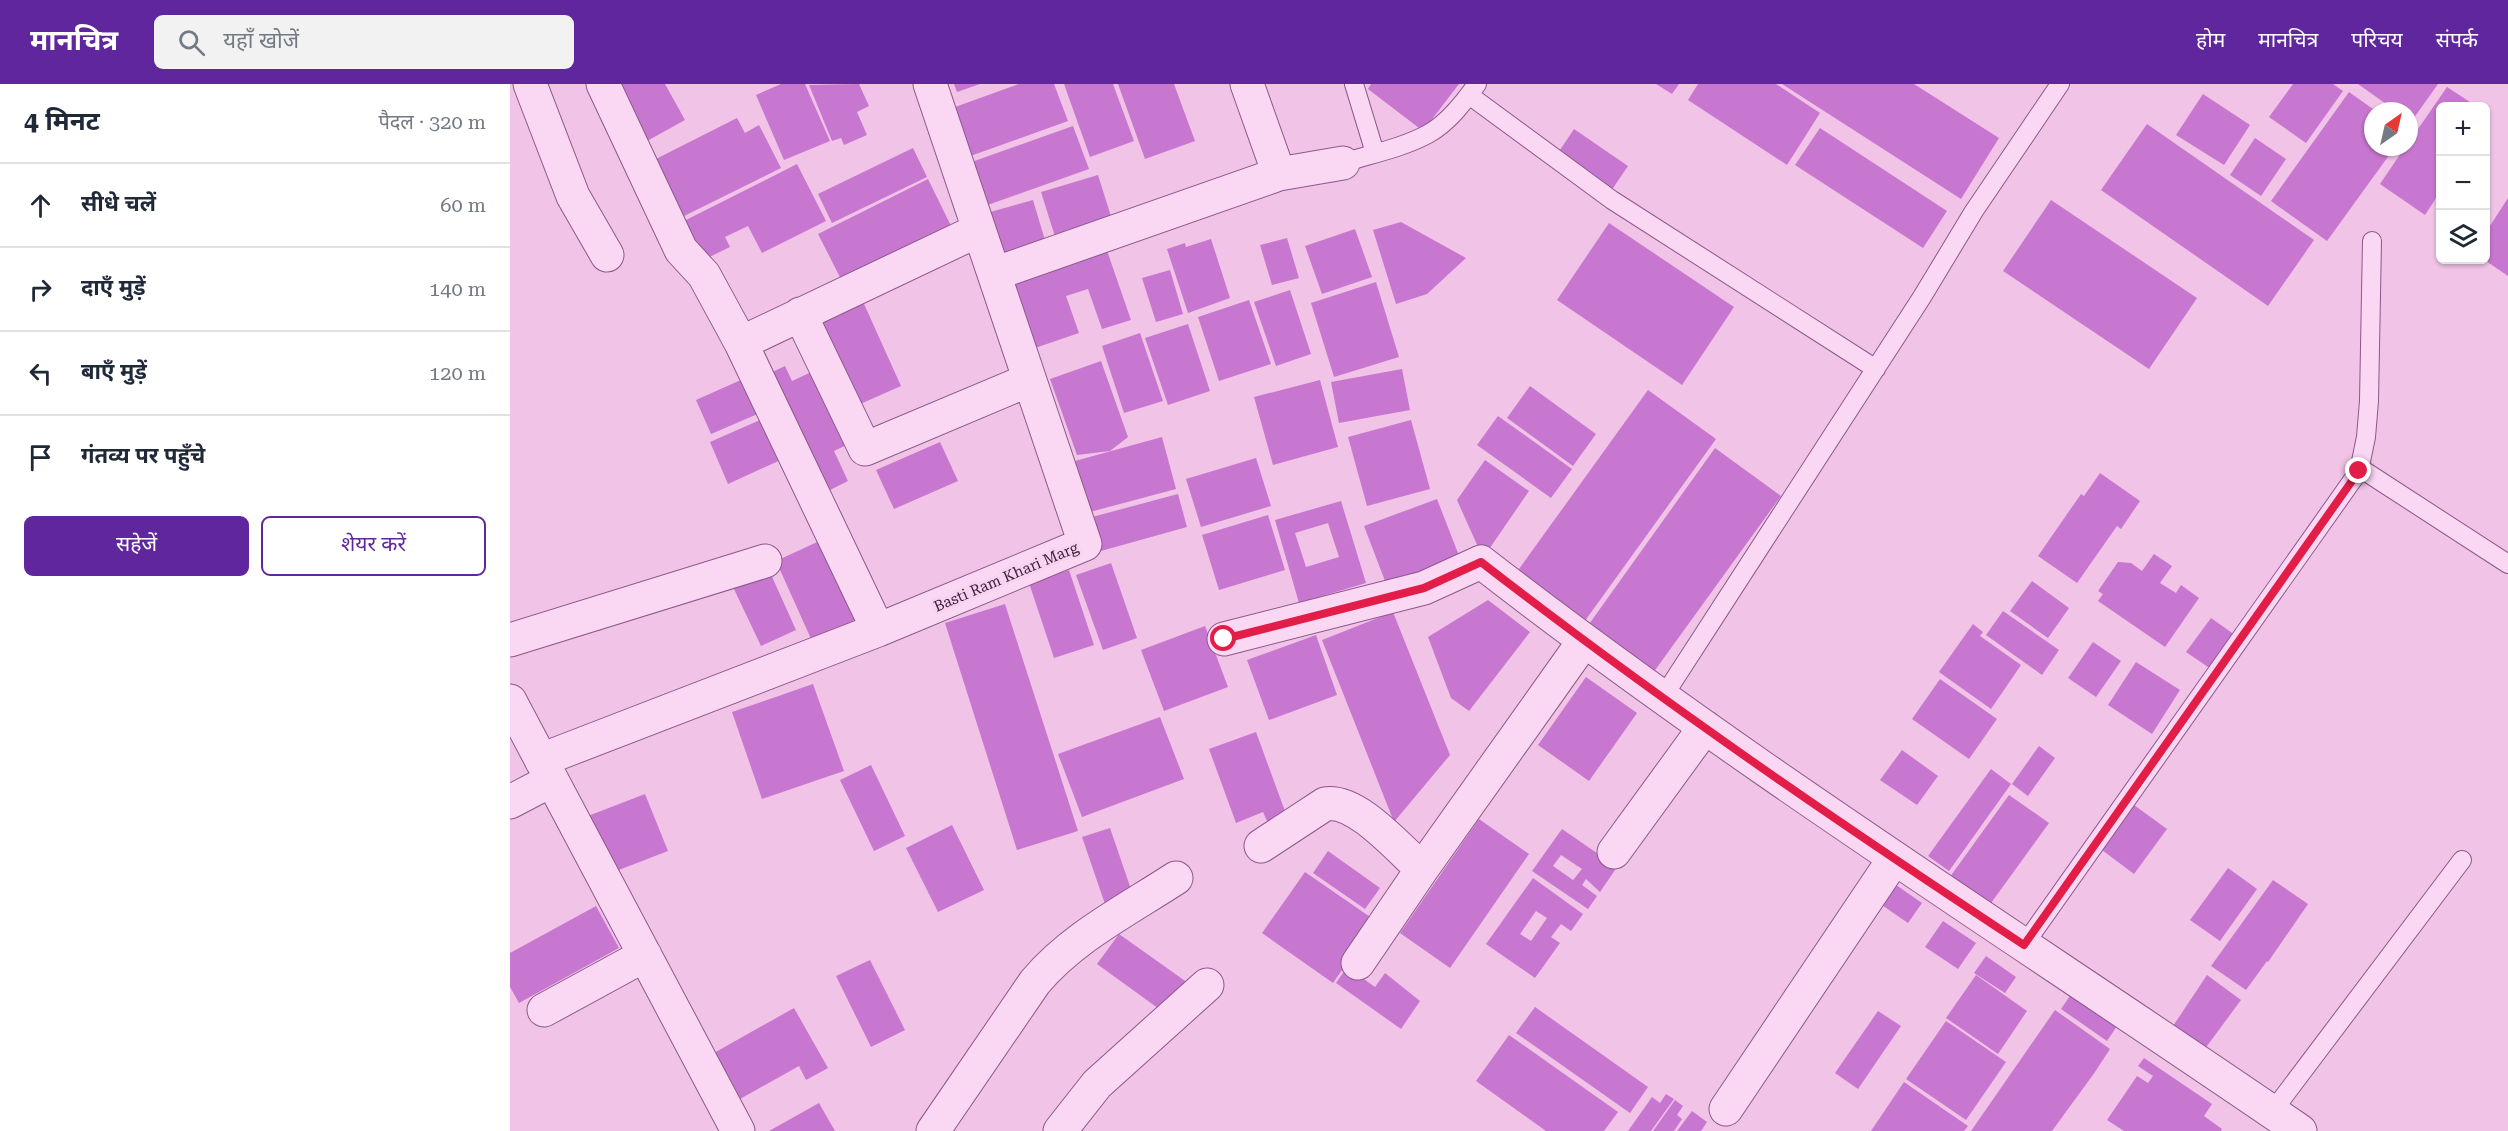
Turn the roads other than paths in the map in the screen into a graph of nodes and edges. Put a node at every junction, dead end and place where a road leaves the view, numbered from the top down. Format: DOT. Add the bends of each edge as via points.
graph roads {
  1 [pos="530,84"];
  2 [pos="603,84"];
  3 [pos="930,84"];
  4 [pos="1247,84"];
  5 [pos="1354,84"];
  6 [pos="2060,84"];
  7 [pos="1473,89"];
  8 [pos="1375,153"];
  9 [pos="1343,163"];
  10 [pos="1279,174"];
  11 [pos="979,230"];
  12 [pos="2372,241"];
  13 [pos="607,255"];
  14 [pos="994,274"];
  15 [pos="800,314"];
  16 [pos="741,343"];
  17 [pos="1876,369"];
  18 [pos="1029,380"];
  19 [pos="2360,468"];
  20 [pos="765,561"];
  21 [pos="2508,564"];
  22 [pos="878,630"];
  23 [pos="1224,639"];
  24 [pos="510,640"];
  25 [pos="1584,641"];
  26 [pos="1663,697"];
  27 [pos="510,701"];
  28 [pos="1705,727"];
  29 [pos="546,770"];
  30 [pos="510,802"];
  31 [pos="1261,846"];
  32 [pos="1614,852"];
  33 [pos="1894,859"];
  34 [pos="2462,860"];
  35 [pos="1422,869"];
  36 [pos="1176,878"];
  37 [pos="2024,945"];
  38 [pos="645,955"];
  39 [pos="1358,963"];
  40 [pos="1207,985"];
  41 [pos="544,1010"];
  42 [pos="1726,1109"];
  43 [pos="2272,1112"];
  44 [pos="738,1131"];
  45 [pos="933,1131"];
  46 [pos="1060,1131"];
  47 [pos="2300,1131"];
  1 -- 13 [label="street" via="573,196"];
  2 -- 16 [label="street" via="681,250 704,275"];
  3 -- 11 [label="street, Basti Ram Khari Marg"];
  4 -- 10 [label="street"];
  5 -- 8 [label="lane"];
  6 -- 17 [label="lane" via="1974,211"];
  7 -- 8 [label="lane" via="1430,134"];
  7 -- 17 [label="lane" via="1612,200"];
  8 -- 9 [label="lane"];
  9 -- 10 [label="street"];
  10 -- 14 [label="street"];
  11 -- 14 [label="street, Basti Ram Khari Marg"];
  11 -- 15 [label="street"];
  12 -- 19 [label="lane" via="2369,401"];
  14 -- 18 [label="street, Basti Ram Khari Marg"];
  15 -- 16 [label="street"];
  15 -- 18 [label="street" via="865,449"];
  16 -- 22 [label="street"];
  17 -- 26 [label="lane"];
  18 -- 22 [label="street, Basti Ram Khari Marg" via="1085,544"];
  19 -- 21 [label="lane"];
  19 -- 37 [label="lane"];
  20 -- 24 [label="street"];
  22 -- 29 [label="street, Basti Ram Khari Marg"];
  23 -- 25 [label="street" via="1424,588 1481,562"];
  25 -- 26 [label="street"];
  25 -- 35 [label="street"];
  26 -- 28 [label="street"];
  27 -- 29 [label="street"];
  28 -- 32 [label="street"];
  28 -- 33 [label="street"];
  29 -- 30 [label="street, Basti Ram Khari Marg"];
  29 -- 38 [label="street"];
  31 -- 35 [label="street" via="1325,804 1335,802 1359,813"];
  33 -- 37 [label="street"];
  33 -- 42 [label="street"];
  34 -- 43 [label="lane"];
  35 -- 39 [label="street"];
  36 -- 45 [label="street" via="1073,945 1050,965"];
  37 -- 43 [label="street"];
  38 -- 41 [label="street"];
  38 -- 44 [label="street"];
  40 -- 46 [label="street" via="1097,1084"];
  43 -- 47 [label="street"];
}
